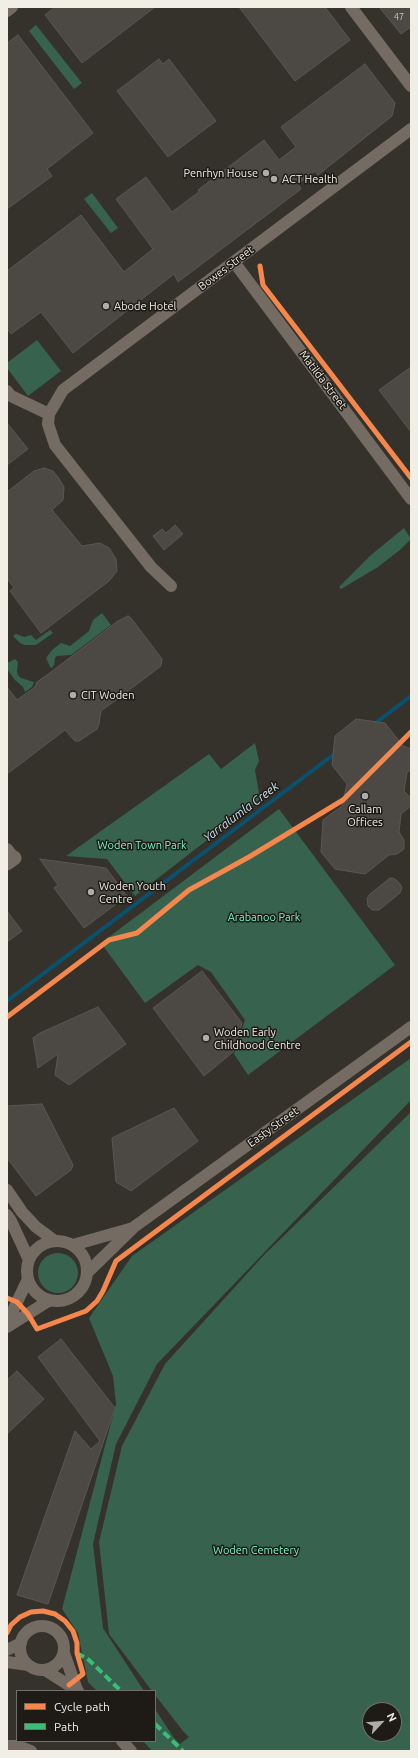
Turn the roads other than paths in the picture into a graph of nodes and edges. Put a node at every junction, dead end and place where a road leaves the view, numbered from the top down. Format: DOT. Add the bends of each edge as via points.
graph roads {
  1 [pos="12,7"];
  2 [pos="351,7"];
  3 [pos="7,11"];
  4 [pos="411,86"];
  5 [pos="411,129"];
  6 [pos="234,262"];
  7 [pos="7,392"];
  8 [pos="49,414"];
  9 [pos="411,499"];
  10 [pos="171,586"];
  11 [pos="411,1027"];
  12 [pos="7,1190"];
  13 [pos="7,1216"];
  14 [pos="134,1227"];
  15 [pos="55,1241"];
  16 [pos="73,1245"];
  17 [pos="29,1260"];
  18 [pos="87,1273"];
  19 [pos="28,1279"];
  20 [pos="50,1300"];
  21 [pos="7,1323"];
  22 [pos="7,1327"];
  23 [pos="21,1644"];
  24 [pos="7,1650"];
  25 [pos="64,1653"];
  26 [pos="7,1662"];
  27 [pos="28,1665"];
  28 [pos="45,1670"];
  29 [pos="77,1690"];
  30 [pos="123,1742"];
  31 [pos="7,1746"];
  32 [pos="31,1751"];
  33 [pos="131,1751"];
  1 -- 3 [label="street"];
  2 -- 4 [label="street"];
  5 -- 6 [label="street, Bowes Street"];
  6 -- 8 [label="street, Bowes Street" via="63,390"];
  6 -- 9 [label="street, Matilda Street"];
  7 -- 8 [label="street"];
  8 -- 10 [label="street" via="48,424 55,445 152,567"];
  11 -- 14 [label="street, Easty Street"];
  12 -- 15 [label="street" via="36,1227"];
  13 -- 17 [label="street"];
  14 -- 16 [label="street, Easty Street"];
  14 -- 18 [label="street, Easty Street"];
  15 -- 16 [label="street"];
  15 -- 17 [label="street" via="39,1247"];
  16 -- 18 [label="street" via="84,1257"];
  17 -- 19 [label="street"];
  18 -- 20 [label="street" via="79,1292 60,1301"];
  19 -- 20 [label="street" via="36,1293"];
  19 -- 21 [label="street"];
  20 -- 22 [label="street"];
  23 -- 24 [label="street"];
  23 -- 25 [label="street" via="28,1632 40,1626 47,1627 59,1633 63,1639"];
  23 -- 27 [label="street" via="22,1655"];
  25 -- 28 [label="street" via="57,1664"];
  25 -- 29 [label="street"];
  26 -- 27 [label="street"];
  27 -- 28 [label="street"];
  28 -- 29 [label="street"];
  30 -- 33 [label="street"];
  31 -- 32 [label="street" via="18,1746"];
}
